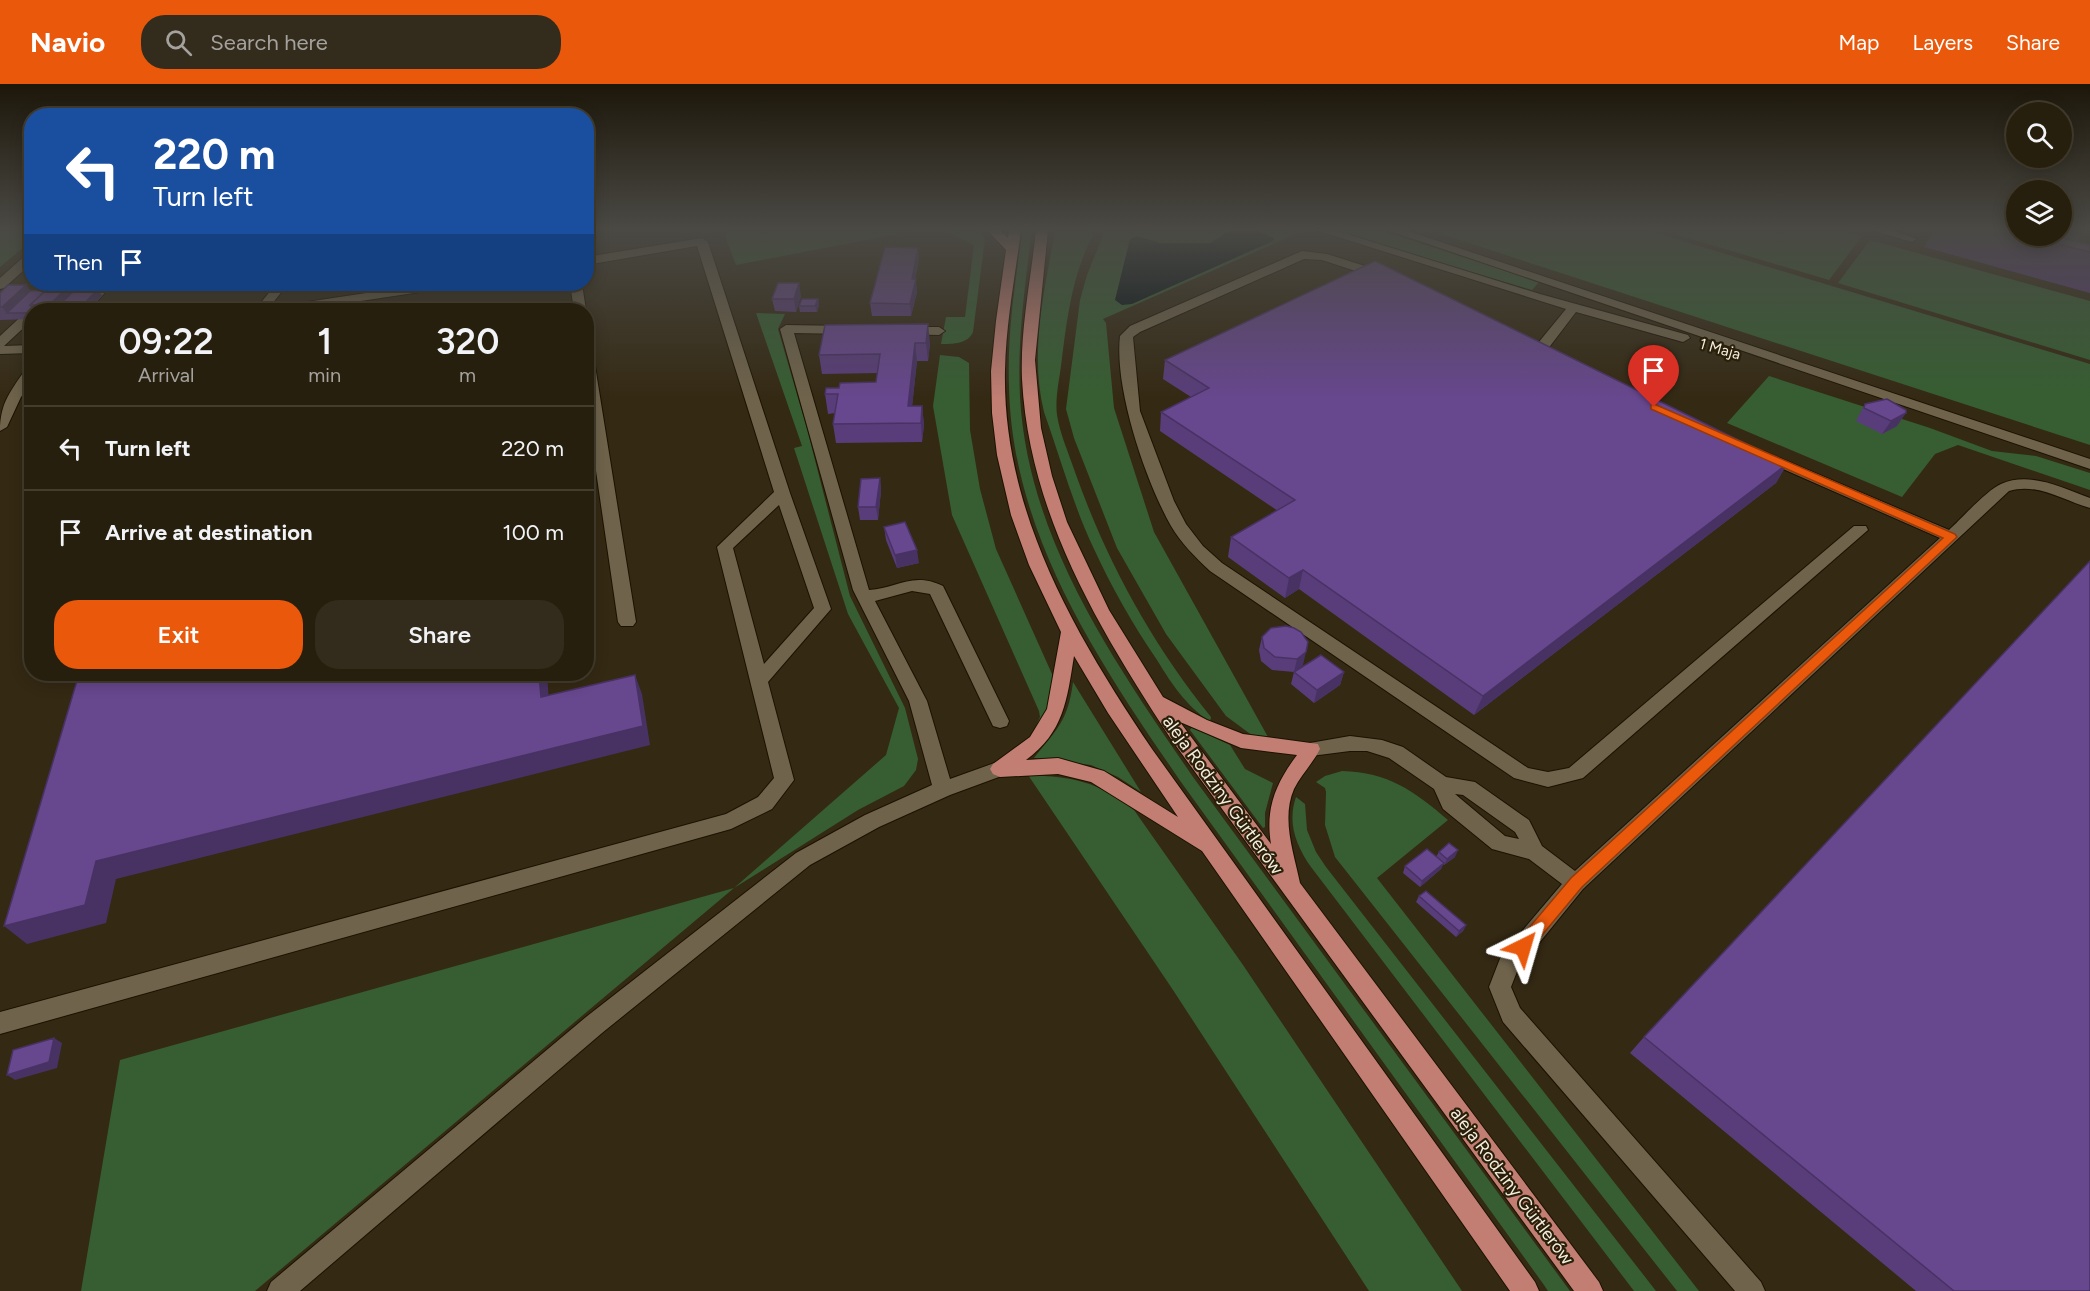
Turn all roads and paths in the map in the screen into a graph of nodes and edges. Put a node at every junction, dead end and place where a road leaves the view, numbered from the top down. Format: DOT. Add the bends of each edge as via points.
graph roads {
  1 [pos="716,286"];
  2 [pos="1007,286"];
  3 [pos="1035,286"];
  4 [pos="1231,286"];
  5 [pos="1504,286"];
  6 [pos="1563,286"];
  7 [pos="100,291"];
  8 [pos="276,291"];
  9 [pos="402,291"];
  10 [pos="89,303"];
  11 [pos="267,303"];
  12 [pos="325,303"];
  13 [pos="1574,307"];
  14 [pos="24,320"];
  15 [pos="868,330"];
  16 [pos="892,330"];
  17 [pos="939,331"];
  18 [pos="0,344"];
  19 [pos="24,349"];
  20 [pos="0,350"];
  21 [pos="1539,351"];
  22 [pos="24,382"];
  23 [pos="1878,393"];
  24 [pos="594,405"];
  25 [pos="0,427"];
  26 [pos="1749,449"];
  27 [pos="2090,464"];
  28 [pos="782,493"];
  29 [pos="2090,503"];
  30 [pos="1860,530"];
  31 [pos="1951,537"];
  32 [pos="865,599"];
  33 [pos="627,622"];
  34 [pos="1070,632"];
  35 [pos="759,681"];
  36 [pos="1154,699"];
  37 [pos="1000,722"];
  38 [pos="1311,749"];
  39 [pos="1000,769"];
  40 [pos="1441,784"];
  41 [pos="943,789"];
  42 [pos="1212,849"];
  43 [pos="1535,852"];
  44 [pos="1576,883"];
  45 [pos="1291,888"];
  46 [pos="0,1023"];
  47 [pos="280,1291"];
  48 [pos="1526,1291"];
  49 [pos="1590,1291"];
  50 [pos="1752,1291"];
  1 -- 28 [label="street"];
  2 -- 34 [label="main road, aleja Rodziny Gürtlerów" via="999,354 1002,434 1018,514"];
  3 -- 36 [label="main road, aleja Rodziny Gürtlerów" via="1029,377 1034,432 1042,466 1074,561"];
  4 -- 30 [label="street" via="1127,336 1133,411 1179,526 1216,567 1521,773 1558,781 1576,773"];
  5 -- 13 [label="street, 1 Maja"];
  6 -- 23 [label="street, 1 Maja"];
  7 -- 10 [label="street"];
  8 -- 11 [label="street"];
  9 -- 12 [label="street"];
  13 -- 21 [label="street"];
  13 -- 23 [label="street, 1 Maja"];
  14 -- 18 [label="street"];
  15 -- 32 [label="street" via="786,329"];
  16 -- 17 [label="street"];
  19 -- 20 [label="street"];
  22 -- 25 [label="street"];
  23 -- 27 [label="street, 1 Maja"];
  24 -- 33 [label="street"];
  26 -- 31 [label="street"];
  28 -- 35 [label="street" via="725,547"];
  28 -- 35 [label="street" via="823,609"];
  29 -- 31 [label="street" via="2039,486 2013,483"];
  31 -- 44 [label="street"];
  32 -- 37 [label="street" via="917,585 937,590"];
  32 -- 41 [label="street" via="918,701"];
  34 -- 39 [label="main road" via="1056,709 1037,742"];
  34 -- 42 [label="main road, aleja Rodziny Gürtlerów" via="1149,759"];
  35 -- 46 [label="street" via="784,780 765,803 731,821"];
  36 -- 38 [label="main road" via="1200,725 1241,741"];
  36 -- 45 [label="main road, aleja Rodziny Gürtlerów"];
  38 -- 40 [label="street" via="1361,742 1392,748"];
  38 -- 45 [label="main road" via="1281,798 1280,829"];
  39 -- 41 [label="street"];
  39 -- 42 [label="main road" via="1058,766 1097,776"];
  40 -- 43 [label="street" via="1450,803 1499,843"];
  40 -- 43 [label="street" via="1468,788 1522,826"];
  41 -- 47 [label="street" via="872,820 803,859 594,1025"];
  42 -- 48 [label="main road, aleja Rodziny Gürtlerów"];
  43 -- 44 [label="street"];
  44 -- 50 [label="street" via="1509,963 1500,987 1511,1015"];
  45 -- 49 [label="main road, aleja Rodziny Gürtlerów"];
}
